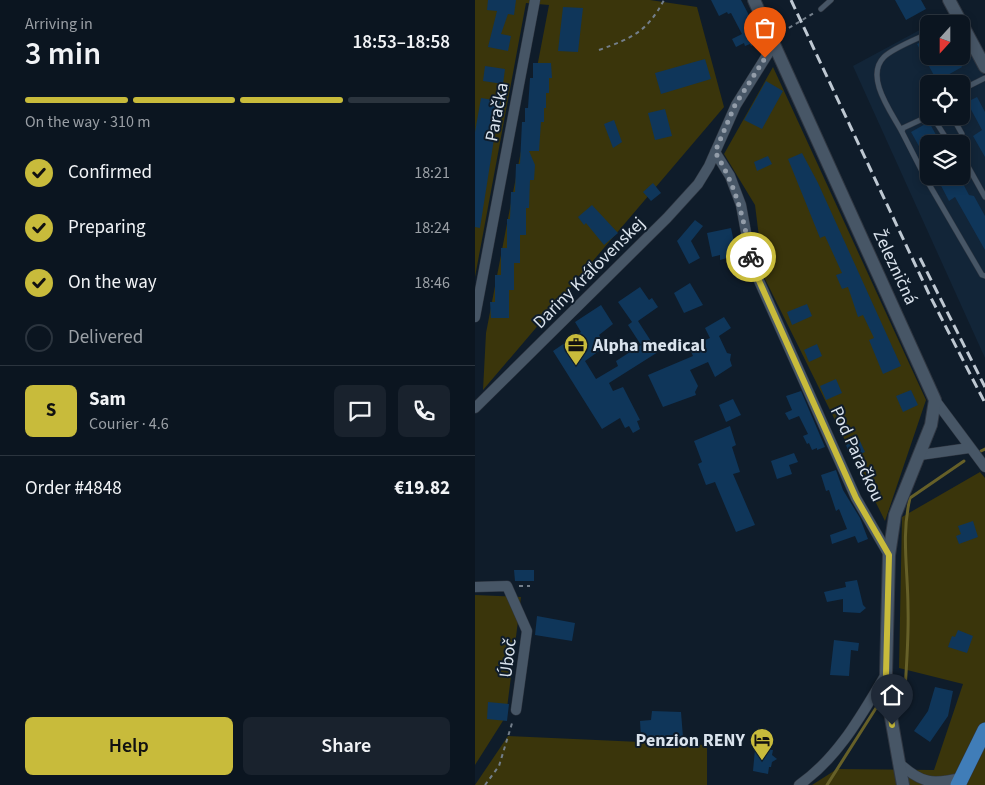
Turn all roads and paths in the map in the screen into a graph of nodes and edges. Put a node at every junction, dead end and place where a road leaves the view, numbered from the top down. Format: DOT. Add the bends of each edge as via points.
graph roads {
  1 [pos="535,0"];
  2 [pos="664,0"];
  3 [pos="754,0"];
  4 [pos="831,0"];
  5 [pos="949,0"];
  6 [pos="821,9"];
  7 [pos="920,38"];
  8 [pos="773,41"];
  9 [pos="599,50"];
  10 [pos="985,67"];
  11 [pos="985,78"];
  12 [pos="970,86"];
  13 [pos="920,120"];
  14 [pos="902,132"];
  15 [pos="715,152"];
  16 [pos="970,170"];
  17 [pos="985,196"];
  18 [pos="985,276"];
  19 [pos="475,317"];
  20 [pos="935,400"];
  21 [pos="475,408"];
  22 [pos="969,448"];
  23 [pos="920,455"];
  24 [pos="985,467"];
  25 [pos="889,555"];
  26 [pos="475,586"];
  27 [pos="886,674"];
  28 [pos="516,710"];
  29 [pos="985,730"];
  30 [pos="898,762"];
  31 [pos="961,781"];
  32 [pos="485,785"];
  33 [pos="799,785"];
  34 [pos="903,785"];
  1 -- 19 [label="street, Paračka"];
  2 -- 9 [label="path" via="655,18 632,38"];
  3 -- 8 [label="street, Železničná"];
  4 -- 6 [label="lane"];
  5 -- 10 [label="street"];
  6 -- 8 [label="path"];
  7 -- 14 [label="lane" via="885,56 879,65 879,88"];
  8 -- 15 [label="street, Dariny Kráľovenskej" via="735,105"];
  8 -- 20 [label="street, Železničná"];
  11 -- 12 [label="lane"];
  13 -- 14 [label="lane" via="903,128"];
  14 -- 18 [label="lane" via="935,195"];
  15 -- 21 [label="street, Dariny Kráľovenskej" via="698,184 667,218"];
  15 -- 25 [label="street, Pod Paračkou" via="730,176 741,205 752,265 856,498"];
  16 -- 17 [label="lane"];
  20 -- 22 [label="street"];
  20 -- 23 [label="street" via="931,425"];
  22 -- 23 [label="street"];
  22 -- 24 [label="street"];
  23 -- 25 [label="street" via="895,514"];
  25 -- 27 [label="street"];
  26 -- 28 [label="street, Úboč" via="507,586 527,631"];
  27 -- 30 [label="street"];
  27 -- 33 [label="street" via="855,726 825,764"];
  28 -- 32 [label="path" via="499,766"];
  29 -- 31 [label="main road"];
  30 -- 31 [label="street" via="915,778 931,785"];
  30 -- 34 [label="street"];
}
